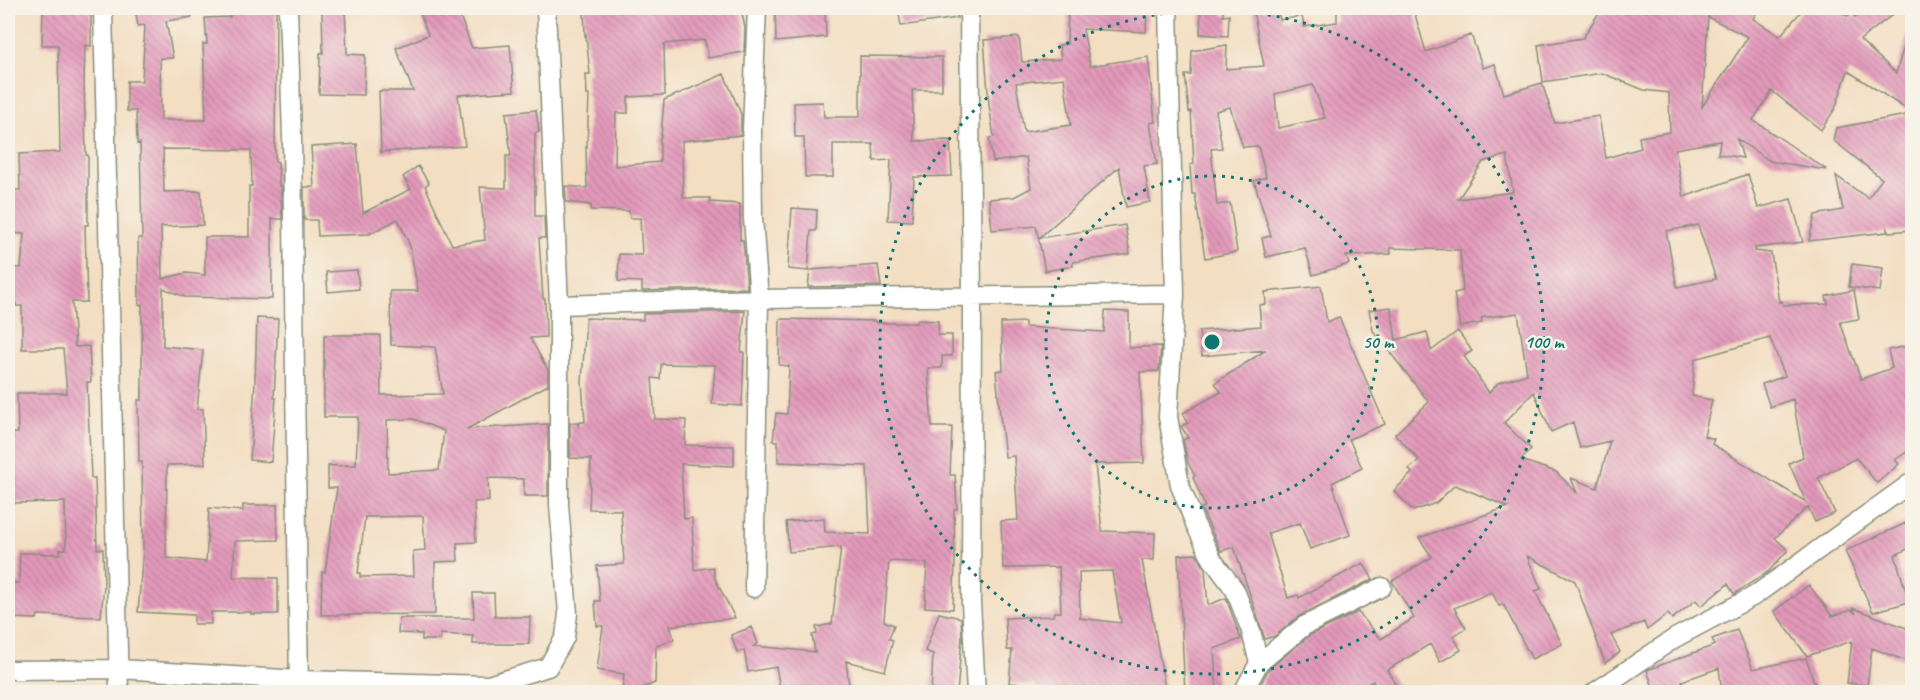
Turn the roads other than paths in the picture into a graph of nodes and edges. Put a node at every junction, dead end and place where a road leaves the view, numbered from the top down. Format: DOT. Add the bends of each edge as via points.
graph roads {
  1 [pos="103,8"];
  2 [pos="288,8"];
  3 [pos="546,8"];
  4 [pos="756,8"];
  5 [pos="969,8"];
  6 [pos="1168,8"];
  7 [pos="1174,294"];
  8 [pos="972,298"];
  9 [pos="759,299"];
  10 [pos="560,305"];
  11 [pos="1912,482"];
  12 [pos="1382,587"];
  13 [pos="754,588"];
  14 [pos="1259,663"];
  15 [pos="119,669"];
  16 [pos="8,670"];
  17 [pos="299,686"];
  18 [pos="489,689"];
  19 [pos="119,693"];
  20 [pos="976,693"];
  21 [pos="1243,693"];
  22 [pos="1594,693"];
  1 -- 15 [label="street"];
  2 -- 17 [label="street"];
  3 -- 10 [label="street"];
  4 -- 9 [label="street" via="752,207"];
  5 -- 8 [label="street"];
  6 -- 7 [label="street"];
  7 -- 8 [label="street"];
  7 -- 14 [label="street" via="1168,417 1180,485 1212,559 1235,590"];
  8 -- 9 [label="street"];
  8 -- 20 [label="street" via="971,603"];
  9 -- 10 [label="street"];
  9 -- 13 [label="street"];
  10 -- 18 [label="street" via="559,505 568,614 565,637 548,667"];
  11 -- 22 [label="street" via="1754,596 1675,638"];
  12 -- 14 [label="street" via="1304,626"];
  14 -- 21 [label="street"];
  15 -- 16 [label="street"];
  15 -- 17 [label="street"];
  15 -- 19 [label="street"];
  17 -- 18 [label="street"];
}
